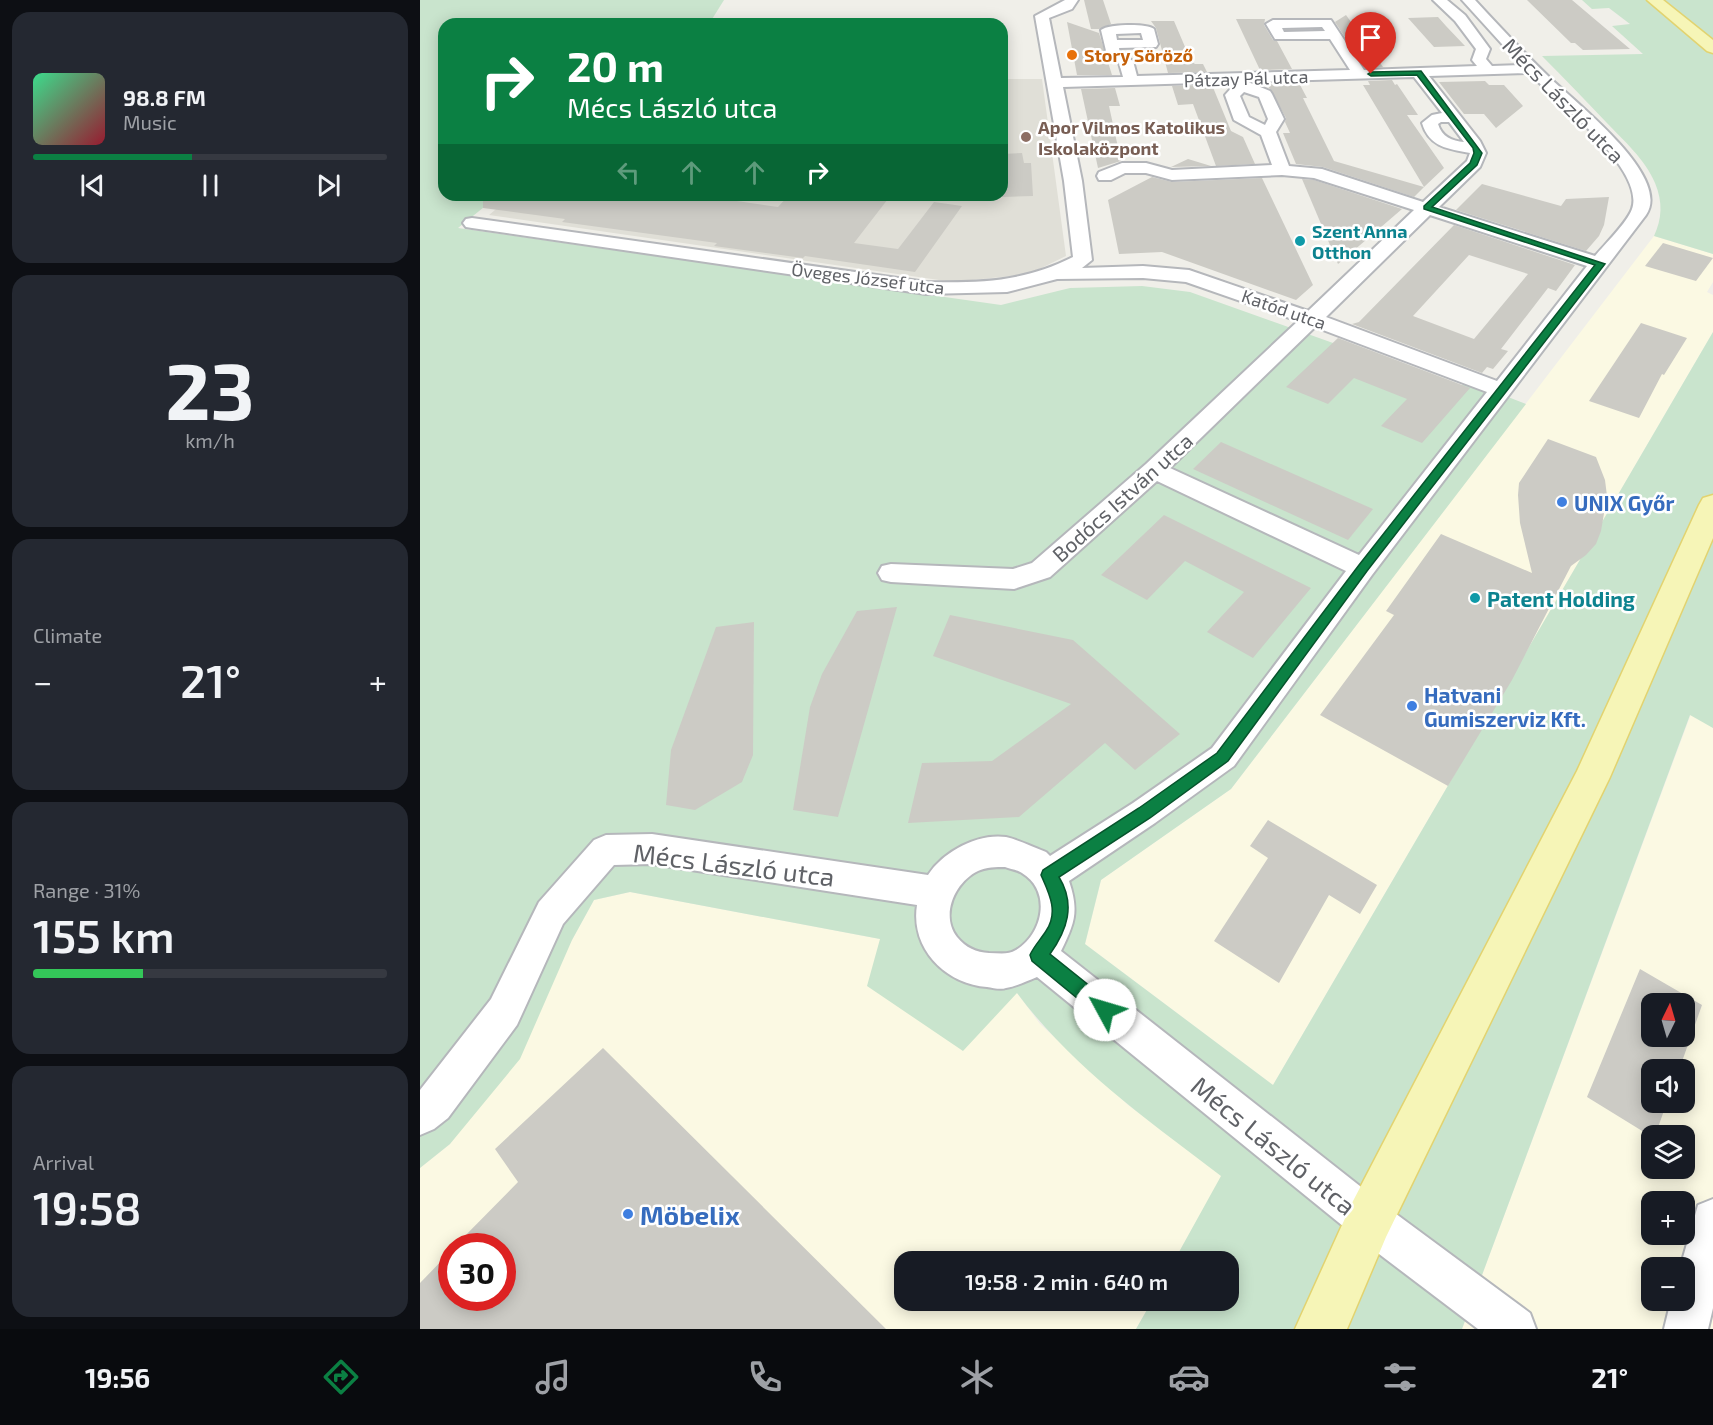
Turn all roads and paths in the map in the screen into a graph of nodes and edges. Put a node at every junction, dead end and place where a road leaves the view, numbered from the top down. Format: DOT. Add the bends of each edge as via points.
graph roads {
  1 [pos="1071,0"];
  2 [pos="1654,0"];
  3 [pos="1441,1"];
  4 [pos="1468,1"];
  5 [pos="1334,35"];
  6 [pos="1111,44"];
  7 [pos="1713,48"];
  8 [pos="1533,69"];
  9 [pos="1488,70"];
  10 [pos="1419,73"];
  11 [pos="1360,74"];
  12 [pos="1131,81"];
  13 [pos="1241,82"];
  14 [pos="1054,83"];
  15 [pos="1452,117"];
  16 [pos="1268,132"];
  17 [pos="1476,148"];
  18 [pos="1282,170"];
  19 [pos="1071,176"];
  20 [pos="1426,208"];
  21 [pos="472,223"];
  22 [pos="1600,264"];
  23 [pos="1058,274"];
  24 [pos="1313,319"];
  25 [pos="1501,390"];
  26 [pos="1154,470"];
  27 [pos="1713,505"];
  28 [pos="1363,568"];
  29 [pos="891,573"];
  30 [pos="1049,875"];
  31 [pos="937,892"];
  32 [pos="1038,955"];
  33 [pos="420,1115"];
  34 [pos="1369,1220"];
  35 [pos="1713,1220"];
  36 [pos="1321,1329"];
  37 [pos="1514,1329"];
  38 [pos="1686,1329"];
  1 -- 14 [label="street" via="1067,6 1042,16"];
  2 -- 7 [label="main road"];
  3 -- 4 [label="street"];
  3 -- 9 [label="street, Mécs László utca" via="1476,36 1484,49 1479,60"];
  4 -- 8 [label="street, Mécs László utca"];
  5 -- 11 [label="street"];
  6 -- 12 [label="street" via="1114,55 1126,60"];
  8 -- 9 [label="street, Pátzay Pál utca"];
  8 -- 22 [label="street, Mécs László utca" via="1612,147 1640,186 1640,210"];
  9 -- 10 [label="street, Pátzay Pál utca"];
  10 -- 11 [label="street, Pátzay Pál utca"];
  10 -- 15 [label="street"];
  11 -- 13 [label="street, Pátzay Pál utca"];
  12 -- 13 [label="street, Pátzay Pál utca"];
  12 -- 14 [label="street, Pátzay Pál utca"];
  13 -- 16 [label="street" via="1265,94 1276,119"];
  13 -- 16 [label="street" via="1232,95 1242,120"];
  14 -- 19 [label="street, Öveges József utca"];
  15 -- 17 [label="street"];
  15 -- 17 [label="street" via="1437,118 1430,123 1431,129 1448,145"];
  16 -- 18 [label="street"];
  17 -- 20 [label="street, Bodócs István utca" via="1474,164"];
  18 -- 19 [label="street" via="1172,175 1158,182 1135,184 1105,176"];
  18 -- 20 [label="street" via="1316,173"];
  19 -- 23 [label="street, Öveges József utca" via="1083,260"];
  20 -- 22 [label="street"];
  20 -- 24 [label="street, Bodócs István utca"];
  21 -- 23 [label="street, Öveges József utca" via="926,288 994,289"];
  22 -- 25 [label="street, Mécs László utca"];
  23 -- 24 [label="street, Katód utca" via="1143,272 1189,276"];
  24 -- 25 [label="street, Katód utca"];
  24 -- 26 [label="street, Bodócs István utca"];
  25 -- 28 [label="street, Mécs László utca"];
  26 -- 28 [label="street"];
  26 -- 29 [label="street, Bodócs István utca" via="1041,570 1014,579"];
  27 -- 34 [label="main road" via="1592,777"];
  28 -- 30 [label="street, Mécs László utca" via="1223,757"];
  30 -- 31 [label="street" via="1015,854 983,854 964,861 947,875"];
  30 -- 32 [label="street" via="1060,902 1060,917 1056,932"];
  31 -- 32 [label="street" via="933,925 954,958 975,968 997,971 1012,969"];
  31 -- 33 [label="street, Mécs László utca" via="652,849 606,850 551,913 504,1012 434,1104"];
  32 -- 34 [label="street, Mécs László utca"];
  34 -- 36 [label="main road"];
  34 -- 37 [label="street, Mécs László utca"];
  35 -- 38 [label="street"];
}
